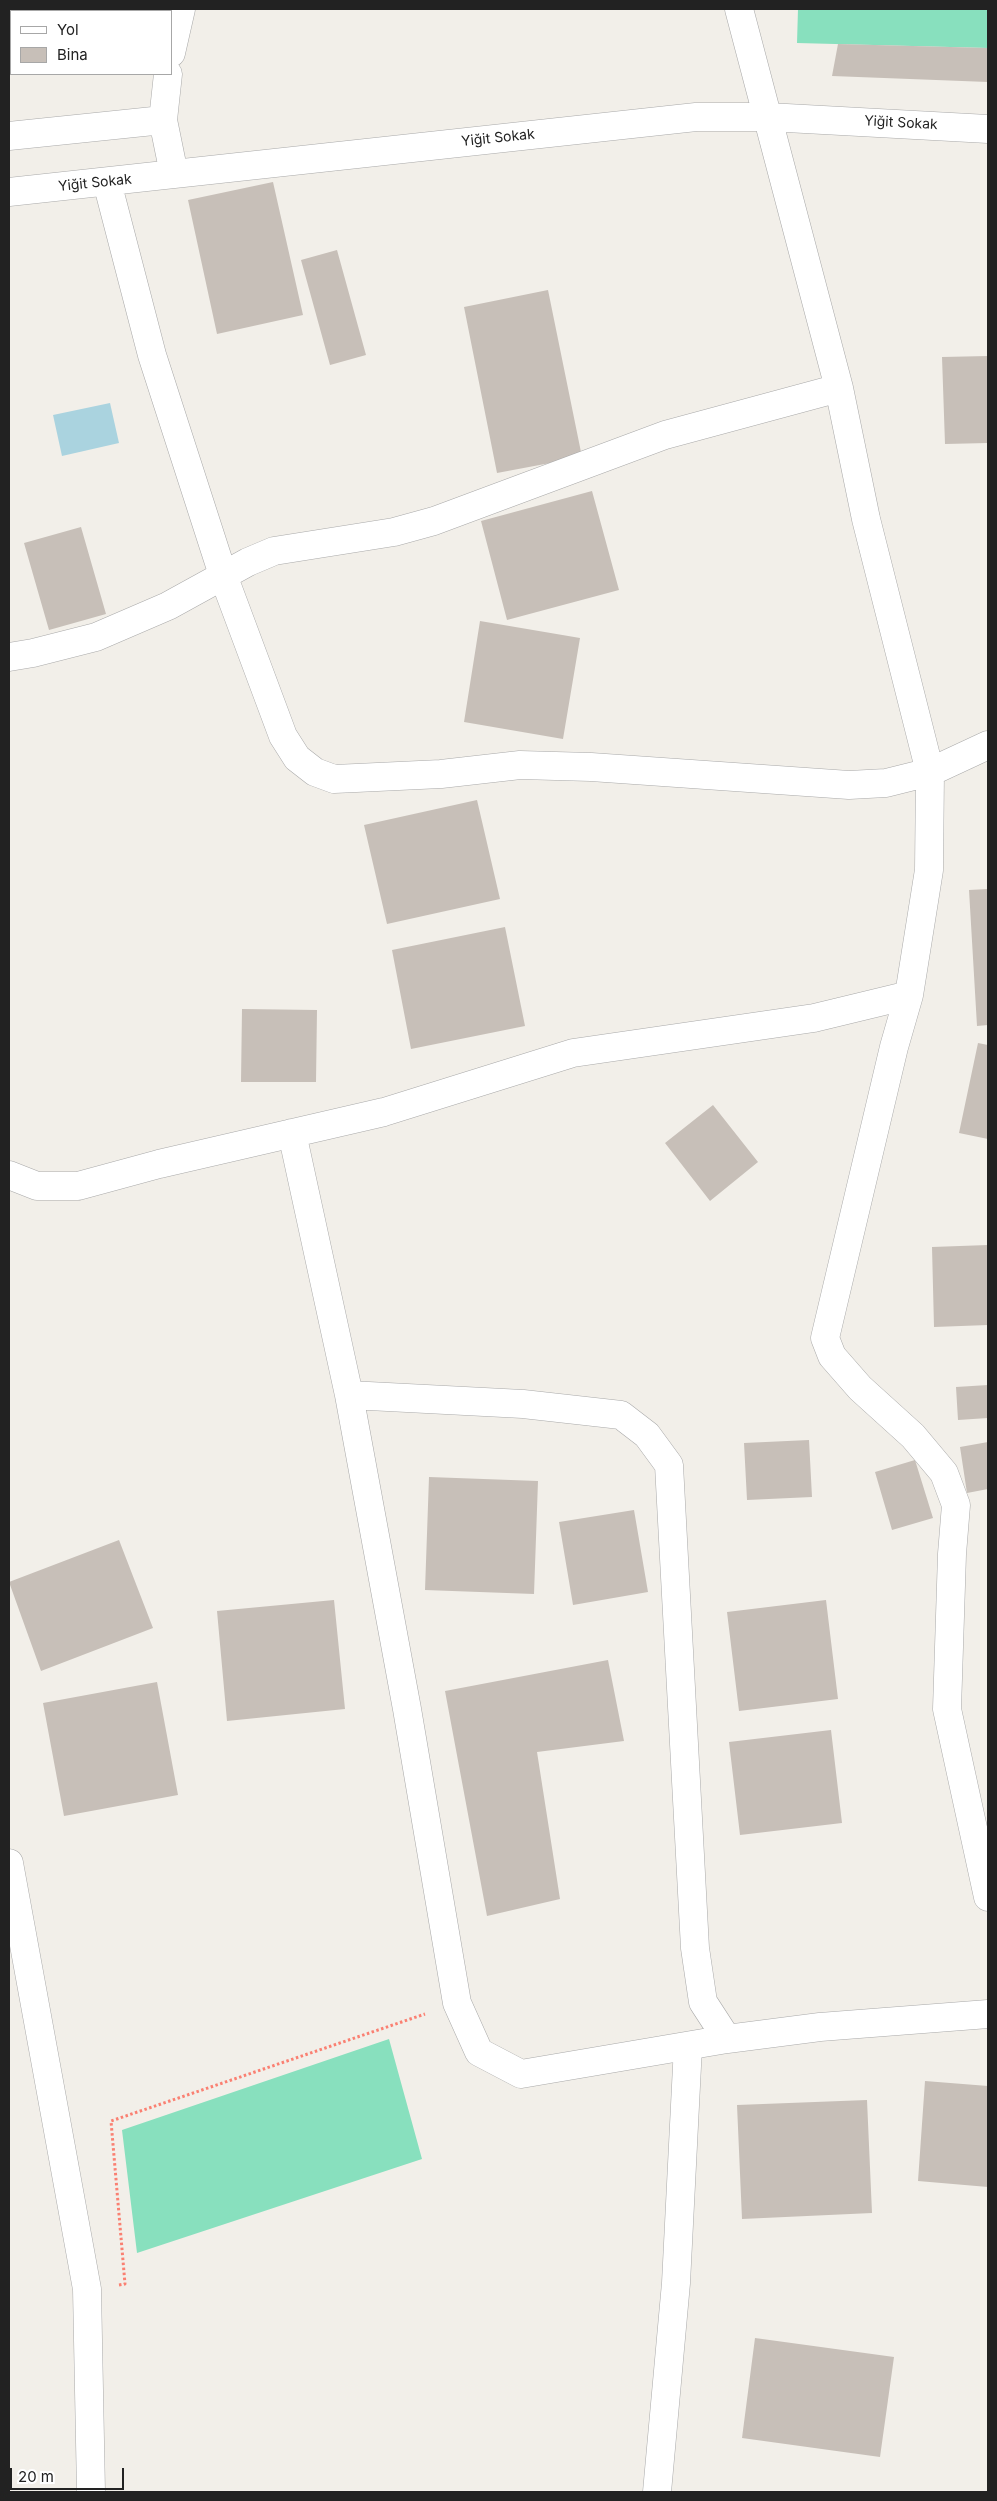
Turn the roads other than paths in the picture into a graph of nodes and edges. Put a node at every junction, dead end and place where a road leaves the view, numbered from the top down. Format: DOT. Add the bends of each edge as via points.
graph roads {
  1 [pos="181,9"];
  2 [pos="739,9"];
  3 [pos="172,49"];
  4 [pos="168,75"];
  5 [pos="768,117"];
  6 [pos="163,120"];
  7 [pos="988,129"];
  8 [pos="9,136"];
  9 [pos="174,174"];
  10 [pos="107,182"];
  11 [pos="9,192"];
  12 [pos="839,388"];
  13 [pos="224,574"];
  14 [pos="9,657"];
  15 [pos="988,745"];
  16 [pos="930,772"];
  17 [pos="909,994"];
  18 [pos="292,1133"];
  19 [pos="9,1175"];
  20 [pos="349,1395"];
  21 [pos="9,1863"];
  22 [pos="988,1897"];
  23 [pos="988,2014"];
  24 [pos="727,2039"];
  25 [pos="688,2046"];
  26 [pos="92,2492"];
  27 [pos="657,2492"];
  1 -- 3 [label="street"];
  2 -- 5 [label="street"];
  4 -- 6 [label="street"];
  5 -- 7 [label="street, Yiğit Sokak"];
  5 -- 9 [label="street, Yiğit Sokak" via="696,116"];
  5 -- 12 [label="street"];
  6 -- 8 [label="street"];
  6 -- 9 [label="street"];
  9 -- 10 [label="street, Yiğit Sokak"];
  10 -- 11 [label="street, Yiğit Sokak"];
  10 -- 13 [label="street" via="152,355"];
  12 -- 13 [label="street" via="664,435 434,521 394,532 274,551"];
  12 -- 16 [label="street" via="866,519"];
  13 -- 14 [label="street" via="168,606 96,637"];
  13 -- 16 [label="street" via="283,736 297,758 315,772 334,779 441,774 520,765 591,766 849,785 886,782"];
  15 -- 16 [label="street"];
  16 -- 17 [label="street" via="929,870"];
  17 -- 18 [label="street" via="814,1018 573,1053 384,1112"];
  17 -- 22 [label="street" via="891,1056 825,1338 832,1356 860,1388 913,1436 944,1473 956,1505 947,1710"];
  18 -- 19 [label="street" via="78,1186 37,1186"];
  18 -- 20 [label="street"];
  20 -- 24 [label="street" via="523,1404 621,1415 647,1435 669,1465 695,1948 703,2002"];
  20 -- 25 [label="street" via="409,1718 457,2003 479,2052 521,2074"];
  21 -- 26 [label="street" via="87,2289"];
  23 -- 24 [label="street" via="820,2027"];
  24 -- 25 [label="street"];
  25 -- 27 [label="street" via="676,2283"];
}
